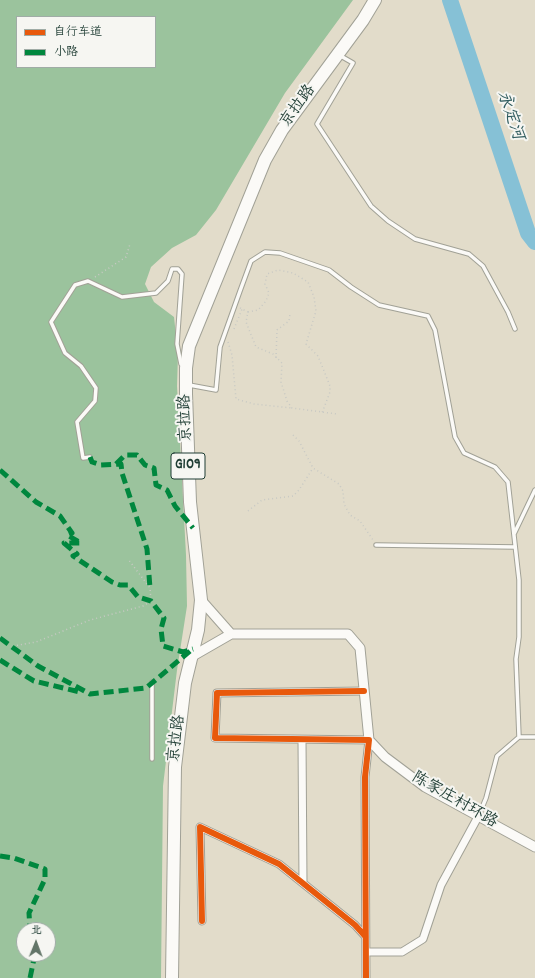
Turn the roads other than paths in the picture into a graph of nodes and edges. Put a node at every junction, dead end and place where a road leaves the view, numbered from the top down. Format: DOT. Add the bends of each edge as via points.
graph roads {
  1 [pos="374,0"];
  2 [pos="338,54"];
  3 [pos="515,329"];
  4 [pos="186,368"];
  5 [pos="186,384"];
  6 [pos="90,457"];
  7 [pos="535,490"];
  8 [pos="514,534"];
  9 [pos="376,545"];
  10 [pos="515,547"];
  11 [pos="201,600"];
  12 [pos="231,634"];
  13 [pos="191,657"];
  14 [pos="152,682"];
  15 [pos="364,691"];
  16 [pos="519,737"];
  17 [pos="535,737"];
  18 [pos="302,740"];
  19 [pos="369,740"];
  20 [pos="152,759"];
  21 [pos="479,815"];
  22 [pos="535,847"];
  23 [pos="303,883"];
  24 [pos="202,921"];
  25 [pos="365,936"];
  26 [pos="366,952"];
  27 [pos="172,978"];
  28 [pos="366,978"];
  1 -- 2 [label="highway, 京拉路 / G109"];
  2 -- 3 [label="lane" via="353,63 317,124 371,206 388,221 415,239 469,254 483,266"];
  2 -- 4 [label="highway, 京拉路 / G109" via="282,130 264,160 190,346"];
  4 -- 5 [label="highway, 京拉路 / G109"];
  4 -- 6 [label="lane" via="181,364 177,344 182,274 178,269 172,269 168,281 156,294 122,297 88,282 75,285 51,322 65,353 81,366 96,388 95,402 77,422 83,458"];
  5 -- 8 [label="lane" via="216,390 220,347 251,262 265,252 280,253 329,270 379,305 428,316 434,330 455,436 464,452 495,467 508,482"];
  5 -- 11 [label="highway, 京拉路 / G109" via="190,502"];
  7 -- 8 [label="lane"];
  8 -- 10 [label="lane"];
  9 -- 10 [label="lane"];
  10 -- 16 [label="lane" via="519,580 519,637 516,660"];
  11 -- 12 [label="street"];
  11 -- 13 [label="highway, 京拉路 / G109" via="198,630"];
  12 -- 13 [label="street"];
  12 -- 15 [label="street" via="348,634 360,648"];
  13 -- 27 [label="highway, 京拉路 / G109" via="185,683 175,767"];
  14 -- 20 [label="lane"];
  15 -- 18 [label="street" via="217,693 216,738"];
  15 -- 19 [label="street"];
  16 -- 17 [label="lane"];
  16 -- 21 [label="lane" via="497,756"];
  18 -- 19 [label="street"];
  18 -- 23 [label="street"];
  19 -- 21 [label="street, 陈家庄村环路" via="385,757 425,788"];
  19 -- 25 [label="street" via="365,777"];
  21 -- 22 [label="street, 陈家庄村环路"];
  21 -- 26 [label="street" via="441,885 423,939 402,952"];
  23 -- 24 [label="street" via="279,864 200,827"];
  23 -- 25 [label="street"];
  25 -- 26 [label="street"];
  26 -- 28 [label="street"];
}
